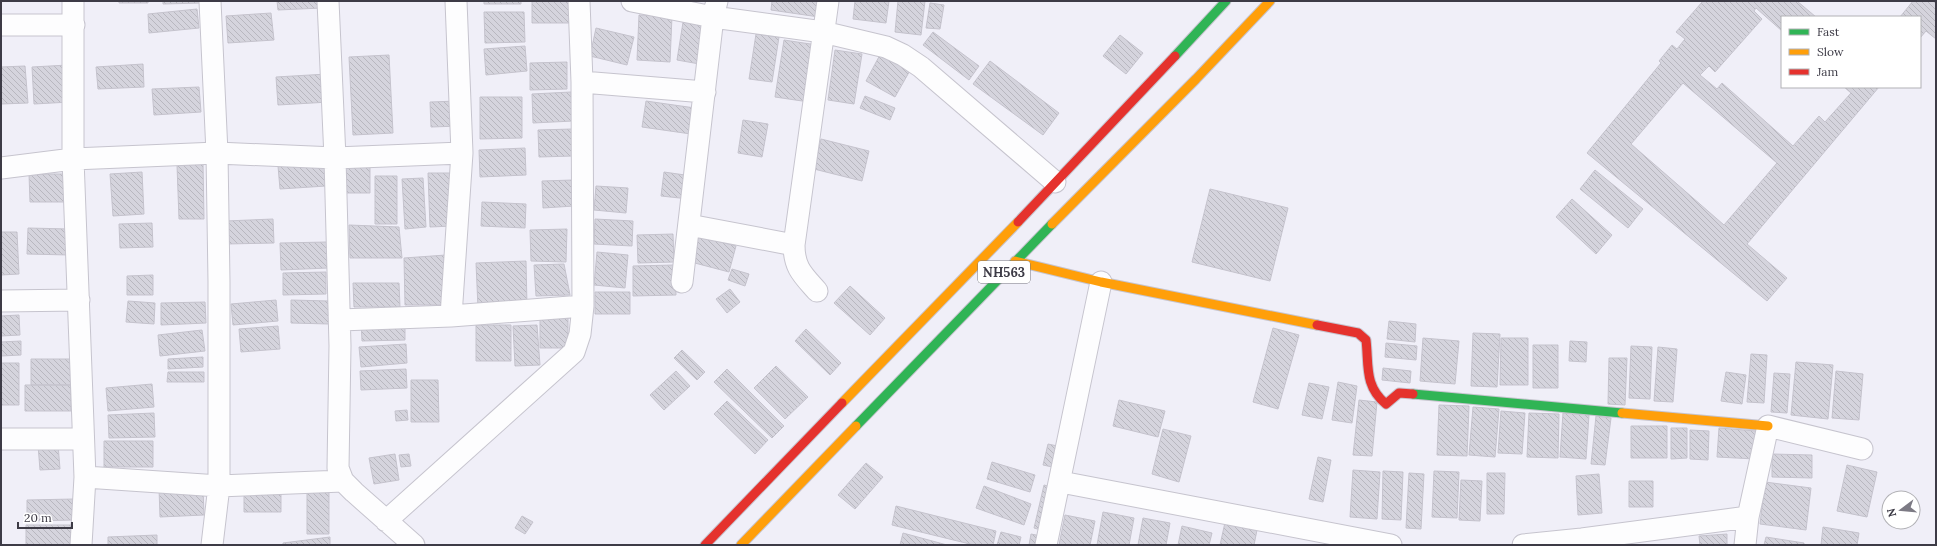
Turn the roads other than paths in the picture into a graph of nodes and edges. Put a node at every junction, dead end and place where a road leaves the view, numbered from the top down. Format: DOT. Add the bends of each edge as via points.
graph roads {
  1 [pos="73,1"];
  2 [pos="210,1"];
  3 [pos="328,1"];
  4 [pos="456,1"];
  5 [pos="579,1"];
  6 [pos="632,1"];
  7 [pos="828,1"];
  8 [pos="1226,1"];
  9 [pos="1270,1"];
  10 [pos="715,9"];
  11 [pos="1,25"];
  12 [pos="74,25"];
  13 [pos="823,32"];
  14 [pos="582,82"];
  15 [pos="705,92"];
  16 [pos="217,153"];
  17 [pos="462,153"];
  18 [pos="335,158"];
  19 [pos="73,159"];
  20 [pos="1,168"];
  21 [pos="1055,182"];
  22 [pos="689,224"];
  23 [pos="794,245"];
  24 [pos="1015,261"];
  25 [pos="682,282"];
  26 [pos="1101,282"];
  27 [pos="817,292"];
  28 [pos="79,300"];
  29 [pos="1,301"];
  30 [pos="583,306"];
  31 [pos="451,316"];
  32 [pos="340,320"];
  33 [pos="1768,426"];
  34 [pos="1,439"];
  35 [pos="83,439"];
  36 [pos="1862,449"];
  37 [pos="85,477"];
  38 [pos="343,481"];
  39 [pos="1061,482"];
  40 [pos="219,486"];
  41 [pos="1748,517"];
  42 [pos="386,521"];
  43 [pos="81,545"];
  44 [pos="212,545"];
  45 [pos="414,545"];
  46 [pos="705,545"];
  47 [pos="741,545"];
  48 [pos="1046,545"];
  49 [pos="1391,545"];
  50 [pos="1523,545"];
  51 [pos="1746,545"];
  1 -- 12 [label="street"];
  2 -- 16 [label="street"];
  3 -- 18 [label="street"];
  4 -- 17 [label="street"];
  5 -- 14 [label="street"];
  6 -- 10 [label="street"];
  7 -- 13 [label="street"];
  8 -- 21 [label="main road, NH563"];
  9 -- 24 [label="main road, NH563"];
  10 -- 13 [label="street"];
  10 -- 15 [label="street"];
  11 -- 12 [label="street"];
  12 -- 19 [label="street"];
  13 -- 21 [label="street" via="886,47 903,55 921,67"];
  13 -- 23 [label="street"];
  14 -- 15 [label="street"];
  14 -- 30 [label="street"];
  15 -- 22 [label="street"];
  16 -- 18 [label="street"];
  16 -- 19 [label="street"];
  16 -- 40 [label="street"];
  17 -- 18 [label="street"];
  17 -- 31 [label="street"];
  18 -- 32 [label="street"];
  19 -- 20 [label="street"];
  19 -- 28 [label="street"];
  21 -- 46 [label="main road, NH563"];
  22 -- 23 [label="street"];
  22 -- 25 [label="street"];
  23 -- 27 [label="street" via="798,270"];
  24 -- 26 [label="main road"];
  24 -- 47 [label="main road, NH563"];
  26 -- 33 [label="main road" via="1358,333 1366,340 1371,389 1377,398 1386,404 1399,392"];
  26 -- 39 [label="street"];
  28 -- 29 [label="street"];
  28 -- 35 [label="street"];
  30 -- 31 [label="street"];
  30 -- 42 [label="street" via="580,334 574,352"];
  31 -- 32 [label="street"];
  32 -- 38 [label="street" via="338,468"];
  33 -- 36 [label="street"];
  33 -- 41 [label="street"];
  34 -- 35 [label="street"];
  35 -- 37 [label="street"];
  37 -- 40 [label="street"];
  37 -- 43 [label="street"];
  38 -- 40 [label="street"];
  38 -- 42 [label="street"];
  39 -- 48 [label="street"];
  39 -- 49 [label="street"];
  40 -- 44 [label="street"];
  41 -- 50 [label="street"];
  41 -- 51 [label="street"];
  42 -- 45 [label="street"];
}
